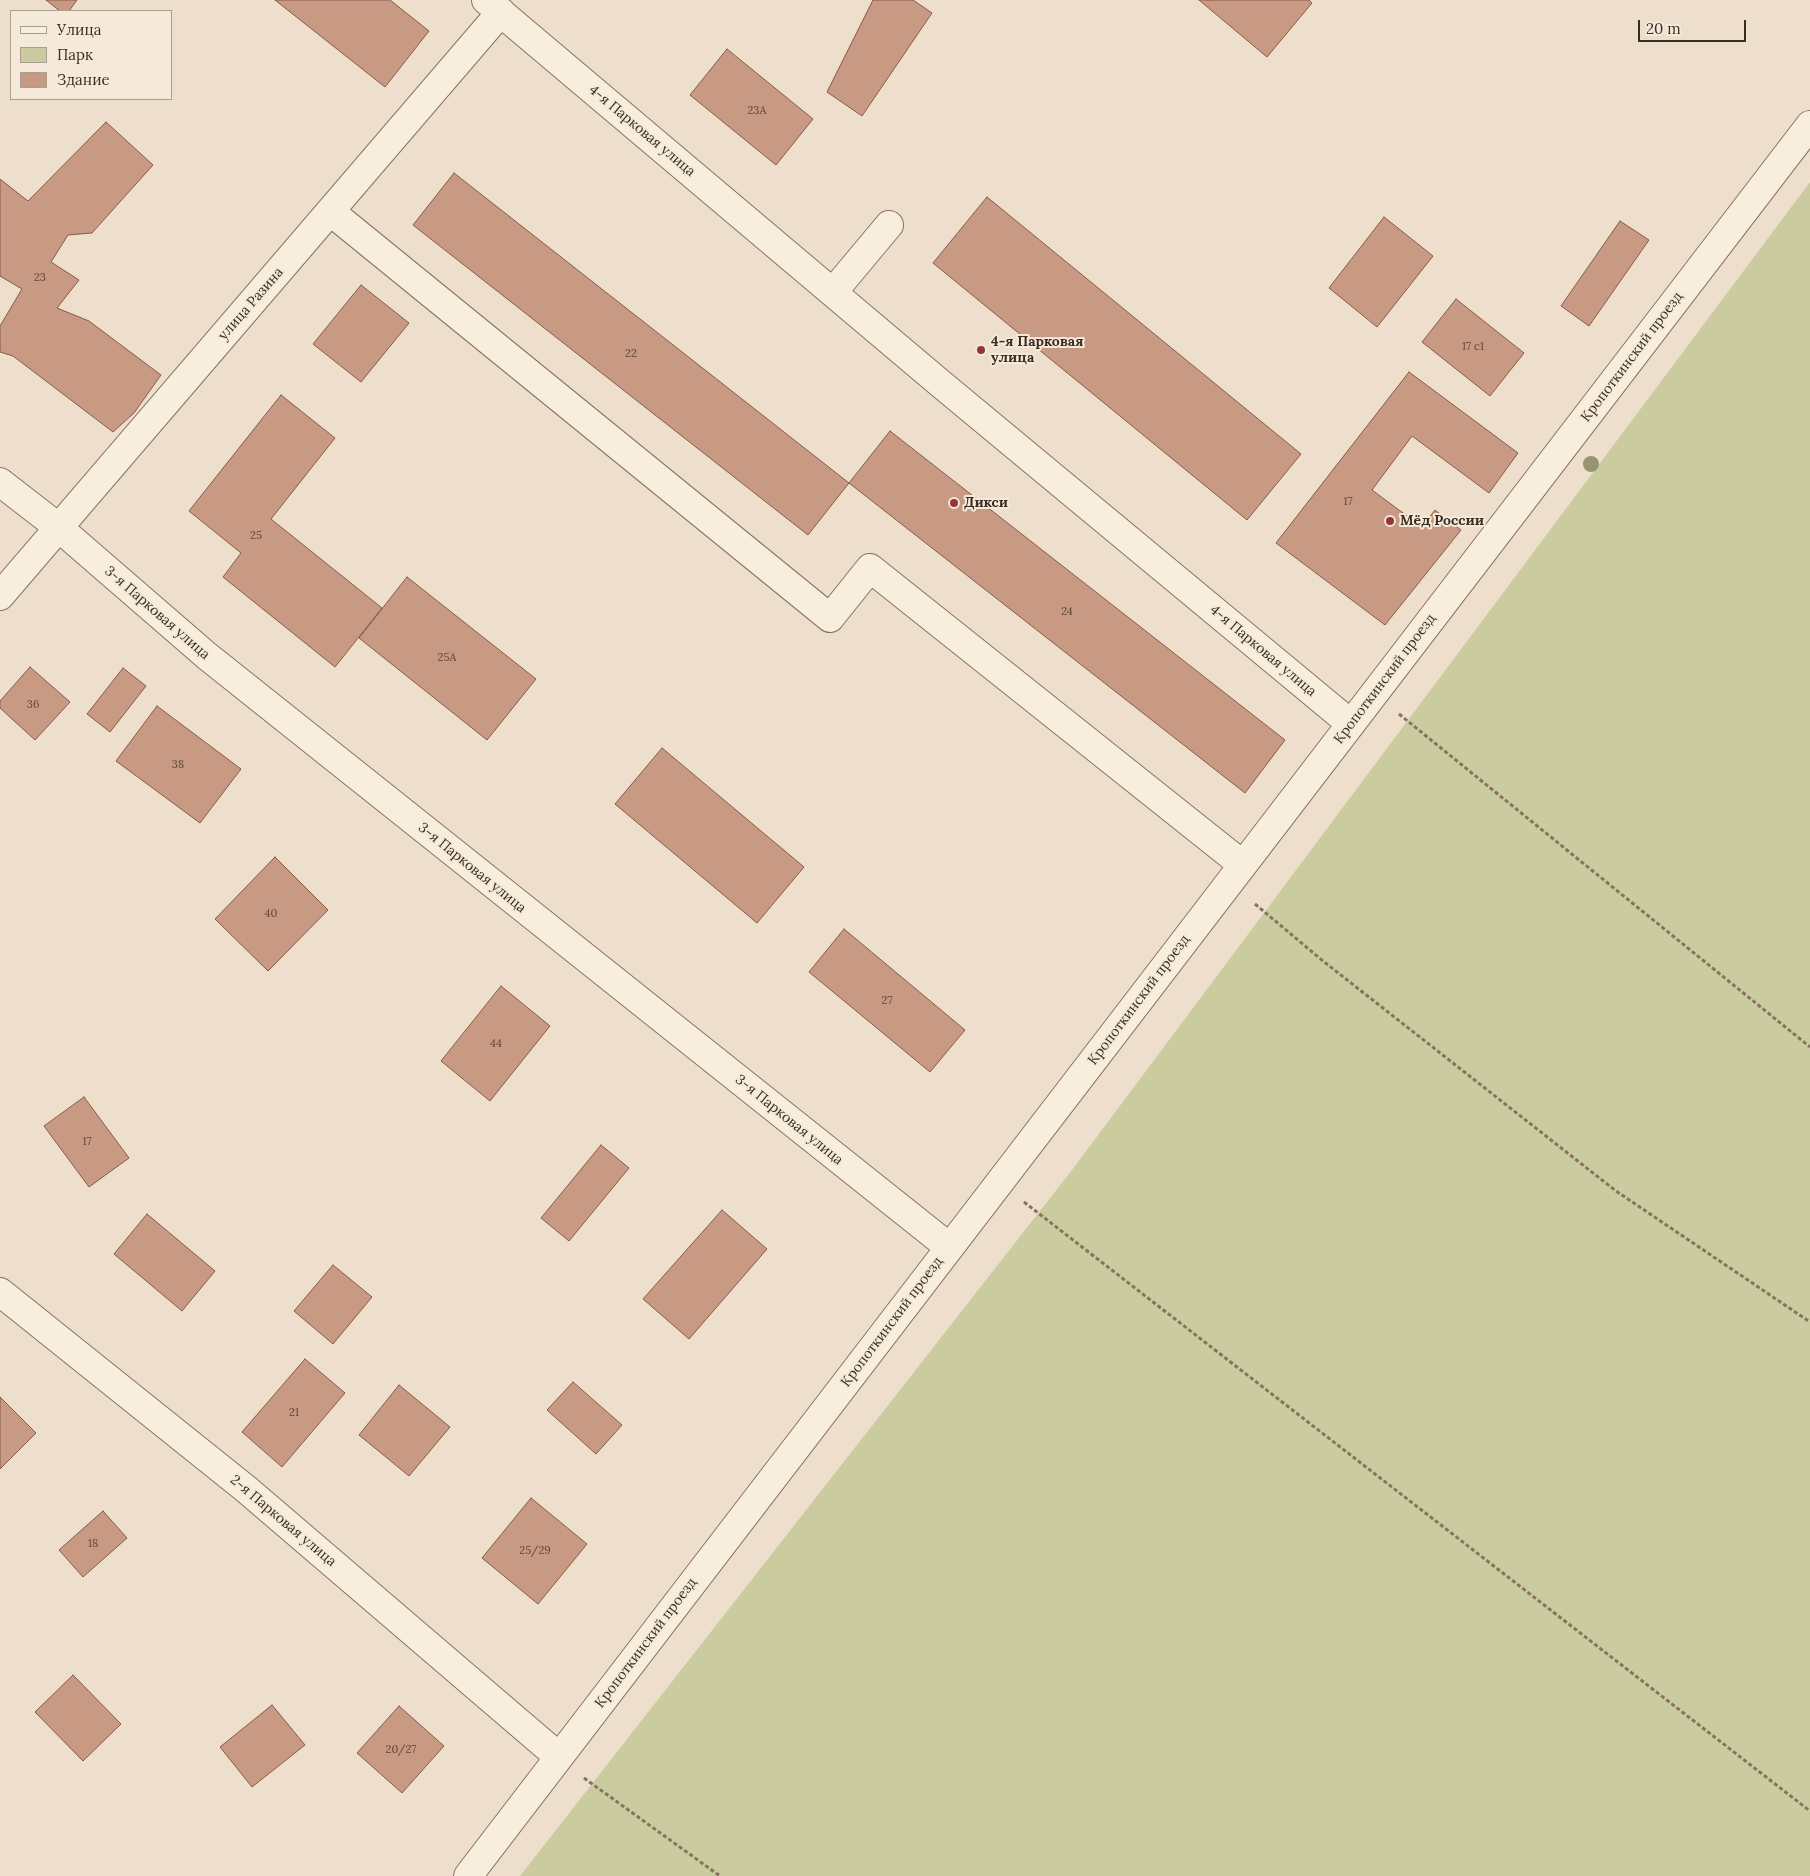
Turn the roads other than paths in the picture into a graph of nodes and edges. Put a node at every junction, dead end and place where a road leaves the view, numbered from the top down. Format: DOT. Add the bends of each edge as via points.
graph roads {
  1 [pos="493,6"];
  2 [pos="1810,125"];
  3 [pos="331,212"];
  4 [pos="889,225"];
  5 [pos="833,292"];
  6 [pos="0,482"];
  7 [pos="58,527"];
  8 [pos="0,596"];
  9 [pos="1351,724"];
  10 [pos="1236,874"];
  11 [pos="949,1247"];
  12 [pos="0,1292"];
  13 [pos="559,1757"];
  14 [pos="468,1876"];
  1 -- 3 [label="street, улица Разина"];
  1 -- 5 [label="street, 4-я Парковая улица"];
  2 -- 9 [label="street, Кропоткинский проезд"];
  3 -- 7 [label="street, улица Разина"];
  3 -- 10 [label="street" via="830,618 870,568"];
  4 -- 5 [label="street"];
  5 -- 9 [label="street, 4-я Парковая улица"];
  6 -- 7 [label="street, 3-я Парковая улица"];
  7 -- 8 [label="street, улица Разина"];
  7 -- 11 [label="street, 3-я Парковая улица" via="207,656"];
  9 -- 10 [label="street, Кропоткинский проезд"];
  10 -- 11 [label="street, Кропоткинский проезд"];
  11 -- 13 [label="street, Кропоткинский проезд"];
  12 -- 13 [label="street, 2-я Парковая улица" via="246,1489"];
  13 -- 14 [label="street, Кропоткинский проезд"];
}
